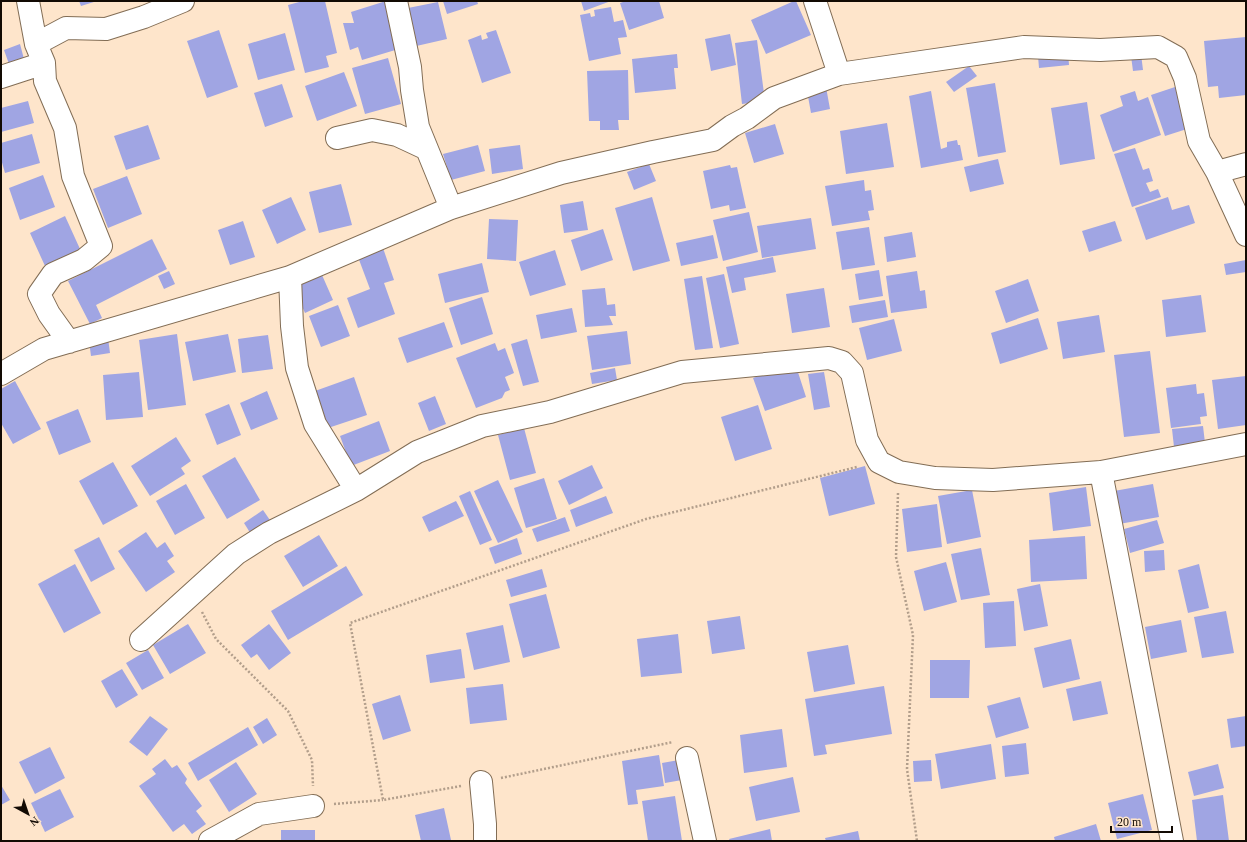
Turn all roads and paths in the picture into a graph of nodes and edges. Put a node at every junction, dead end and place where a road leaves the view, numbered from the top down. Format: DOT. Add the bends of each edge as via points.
graph roads {
  1 [pos="28,1"];
  2 [pos="184,1"];
  3 [pos="396,1"];
  4 [pos="815,1"];
  5 [pos="40,53"];
  6 [pos="839,74"];
  7 [pos="1,77"];
  8 [pos="337,138"];
  9 [pos="427,149"];
  10 [pos="1246,164"];
  11 [pos="1217,172"];
  12 [pos="451,208"];
  13 [pos="1246,235"];
  14 [pos="290,277"];
  15 [pos="69,342"];
  16 [pos="1,374"];
  17 [pos="1246,444"];
  18 [pos="879,462"];
  19 [pos="899,472"];
  20 [pos="1101,472"];
  21 [pos="356,490"];
  22 [pos="193,593"];
  23 [pos="141,640"];
  24 [pos="688,758"];
  25 [pos="481,782"];
  26 [pos="383,800"];
  27 [pos="313,806"];
  28 [pos="210,841"];
  29 [pos="485,841"];
  30 [pos="705,841"];
  31 [pos="917,841"];
  32 [pos="1172,841"];
  1 -- 5 [label="street"];
  2 -- 5 [label="street" via="106,29 66,28"];
  3 -- 9 [label="street" via="410,67 418,127"];
  4 -- 6 [label="street"];
  5 -- 7 [label="street"];
  5 -- 15 [label="street" via="45,81 65,128 73,176 101,246 84,260 53,274 39,294 49,314"];
  6 -- 11 [label="street" via="1024,47 1100,50 1158,48 1176,57 1185,78 1199,141"];
  6 -- 12 [label="street" via="774,98 713,140 561,173"];
  8 -- 9 [label="street" via="372,130 397,135"];
  9 -- 12 [label="street"];
  10 -- 11 [label="street"];
  11 -- 13 [label="street"];
  12 -- 14 [label="street"];
  14 -- 15 [label="street"];
  14 -- 21 [label="street" via="297,368 315,424"];
  15 -- 16 [label="street" via="44,349"];
  17 -- 20 [label="street"];
  18 -- 19 [label="street"];
  18 -- 21 [label="street" via="867,440 852,373 842,362 829,358 682,372 550,412 482,426 417,452"];
  18 -- 26 [label="path" via="646,520 350,623"];
  19 -- 20 [label="street" via="934,478 993,480"];
  19 -- 31 [label="path" via="896,557 913,635 907,769"];
  20 -- 32 [label="street"];
  21 -- 22 [label="street" via="262,537 236,554"];
  22 -- 23 [label="street"];
  22 -- 27 [label="path" via="216,640 288,711 312,760"];
  24 -- 25 [label="path" via="684,739"];
  24 -- 30 [label="street"];
  25 -- 26 [label="path"];
  25 -- 29 [label="street"];
  26 -- 27 [label="path"];
  27 -- 28 [label="street" via="259,814"];
}
